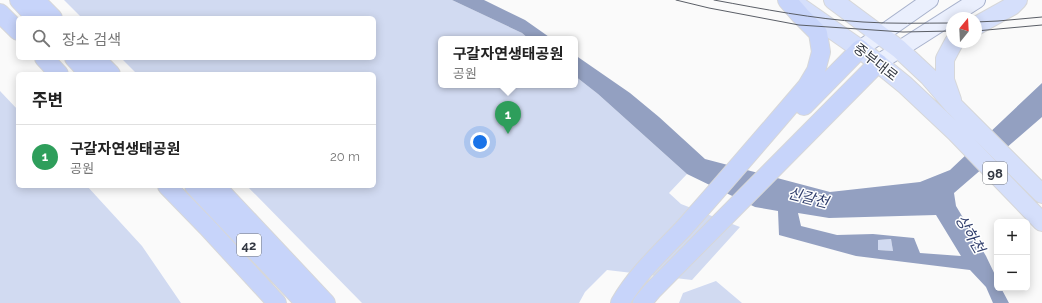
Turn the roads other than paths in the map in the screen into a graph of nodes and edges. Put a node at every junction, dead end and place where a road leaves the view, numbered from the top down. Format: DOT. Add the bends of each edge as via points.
graph roads {
  1 [pos="19,0"];
  2 [pos="35,0"];
  3 [pos="788,0"];
  4 [pos="833,0"];
  5 [pos="930,0"];
  6 [pos="977,0"];
  7 [pos="1018,0"];
  8 [pos="0,13"];
  9 [pos="34,16"];
  10 [pos="51,16"];
  11 [pos="982,23"];
  12 [pos="16,29"];
  13 [pos="881,35"];
  14 [pos="951,48"];
  15 [pos="860,49"];
  16 [pos="899,49"];
  17 [pos="46,60"];
  18 [pos="76,60"];
  19 [pos="97,60"];
  20 [pos="878,62"];
  21 [pos="57,72"];
  22 [pos="87,72"];
  23 [pos="109,72"];
  24 [pos="954,106"];
  25 [pos="169,188"];
  26 [pos="196,188"];
  27 [pos="218,188"];
  28 [pos="1042,194"];
  29 [pos="1038,217"];
  30 [pos="682,229"];
  31 [pos="647,297"];
  32 [pos="623,298"];
  33 [pos="277,303"];
  34 [pos="305,303"];
  35 [pos="326,303"];
  1 -- 9 [label="highway"];
  2 -- 10 [label="highway"];
  3 -- 15 [label="main road, 중부대로 / 98"];
  3 -- 30 [label="highway" via="818,33 821,50 816,71 807,86"];
  4 -- 13 [label="main road, 중부대로 / 98"];
  5 -- 13 [label="main road"];
  6 -- 16 [label="main road"];
  7 -- 11 [label="main road"];
  8 -- 12 [label="highway"];
  13 -- 15 [label="main road"];
  13 -- 16 [label="main road, 중부대로 / 98"];
  14 -- 24 [label="main road" via="945,59 945,80"];
  15 -- 20 [label="main road, 중부대로 / 98"];
  15 -- 30 [label="highway"];
  16 -- 20 [label="main road"];
  16 -- 24 [label="main road, 중부대로 / 98" via="929,77"];
  17 -- 21 [label="highway"];
  18 -- 22 [label="highway"];
  19 -- 23 [label="highway"];
  20 -- 29 [label="main road, 중부대로 / 98" via="956,133"];
  20 -- 31 [label="highway"];
  24 -- 28 [label="main road, 중부대로 / 98"];
  25 -- 33 [label="highway, 42"];
  26 -- 34 [label="highway, 42"];
  27 -- 35 [label="highway"];
  30 -- 32 [label="highway"];
}
